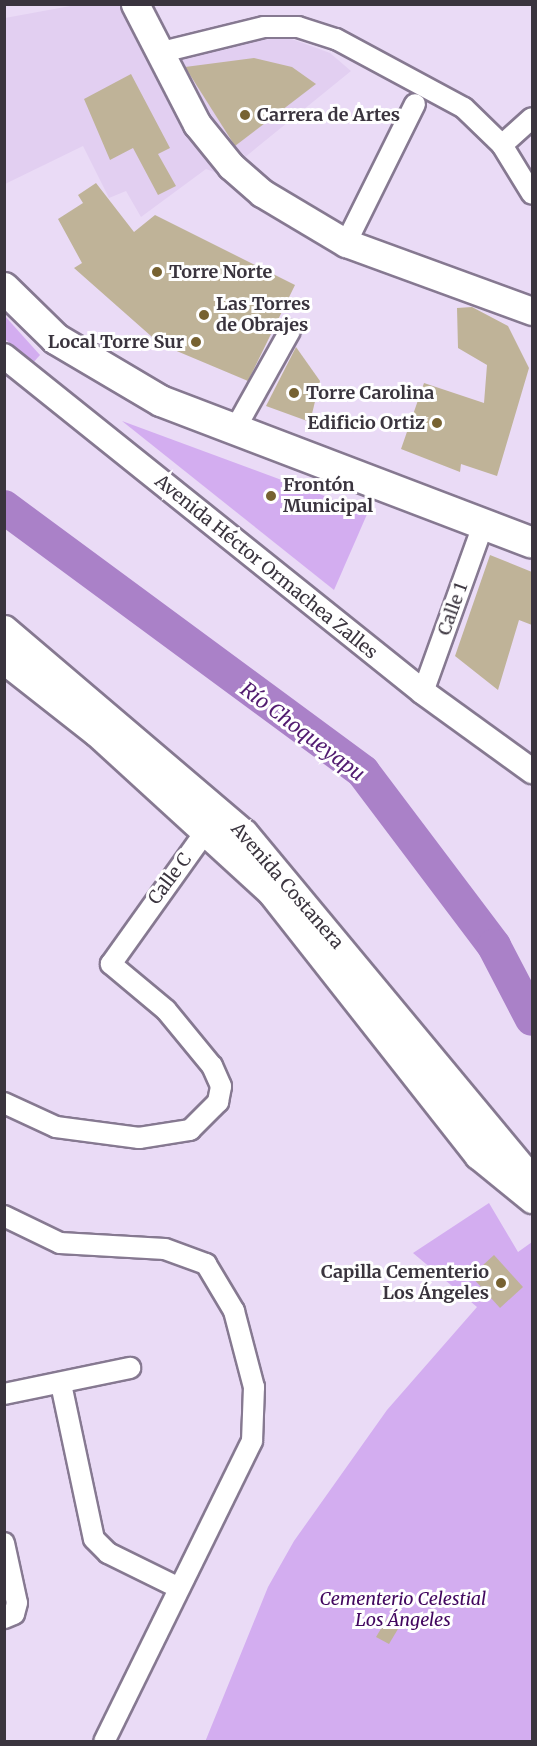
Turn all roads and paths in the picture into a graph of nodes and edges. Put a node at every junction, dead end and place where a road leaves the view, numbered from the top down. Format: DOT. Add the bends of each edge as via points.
graph roads {
  1 [pos="135,4"];
  2 [pos="159,55"];
  3 [pos="415,104"];
  4 [pos="532,118"];
  5 [pos="502,145"];
  6 [pos="532,194"];
  7 [pos="346,243"];
  8 [pos="4,288"];
  9 [pos="532,311"];
  10 [pos="290,332"];
  11 [pos="4,356"];
  12 [pos="234,431"];
  13 [pos="483,525"];
  14 [pos="532,543"];
  15 [pos="4,630"];
  16 [pos="4,660"];
  17 [pos="423,692"];
  18 [pos="532,771"];
  19 [pos="205,832"];
  20 [pos="4,1103"];
  21 [pos="532,1180"];
  22 [pos="532,1198"];
  23 [pos="4,1216"];
  24 [pos="130,1368"];
  25 [pos="61,1384"];
  26 [pos="4,1394"];
  27 [pos="4,1543"];
  28 [pos="177,1587"];
  29 [pos="4,1618"];
  30 [pos="104,1742"];
  1 -- 2 [label="main road"];
  2 -- 5 [label="street" via="264,27 298,27 336,39 464,108"];
  2 -- 7 [label="main road" via="191,115 231,166 292,215"];
  3 -- 7 [label="street"];
  4 -- 5 [label="street"];
  5 -- 6 [label="street"];
  7 -- 9 [label="main road"];
  8 -- 12 [label="main road" via="56,339 113,375"];
  10 -- 12 [label="street"];
  11 -- 17 [label="street, Avenida Héctor Ormachea Zalles"];
  12 -- 13 [label="main road"];
  13 -- 14 [label="main road"];
  13 -- 17 [label="street, Calle 1"];
  15 -- 21 [label="main road, Avenida Costanera" via="244,833"];
  16 -- 19 [label="main road, Avenida Costanera" via="97,733"];
  17 -- 18 [label="street, Avenida Héctor Ormachea Zalles"];
  19 -- 20 [label="street, Calle C" via="134,926 111,964 166,1010 212,1066 221,1086 218,1102 190,1130 139,1138 99,1137 56,1127"];
  19 -- 22 [label="main road, Avenida Costanera" via="271,892 478,1155"];
  23 -- 28 [label="street" via="60,1244 165,1249 206,1264 224,1287 255,1387 252,1442"];
  24 -- 25 [label="street"];
  25 -- 26 [label="street"];
  25 -- 28 [label="street" via="94,1539 108,1553"];
  27 -- 29 [label="street" via="17,1603"];
  28 -- 30 [label="street"];
}
